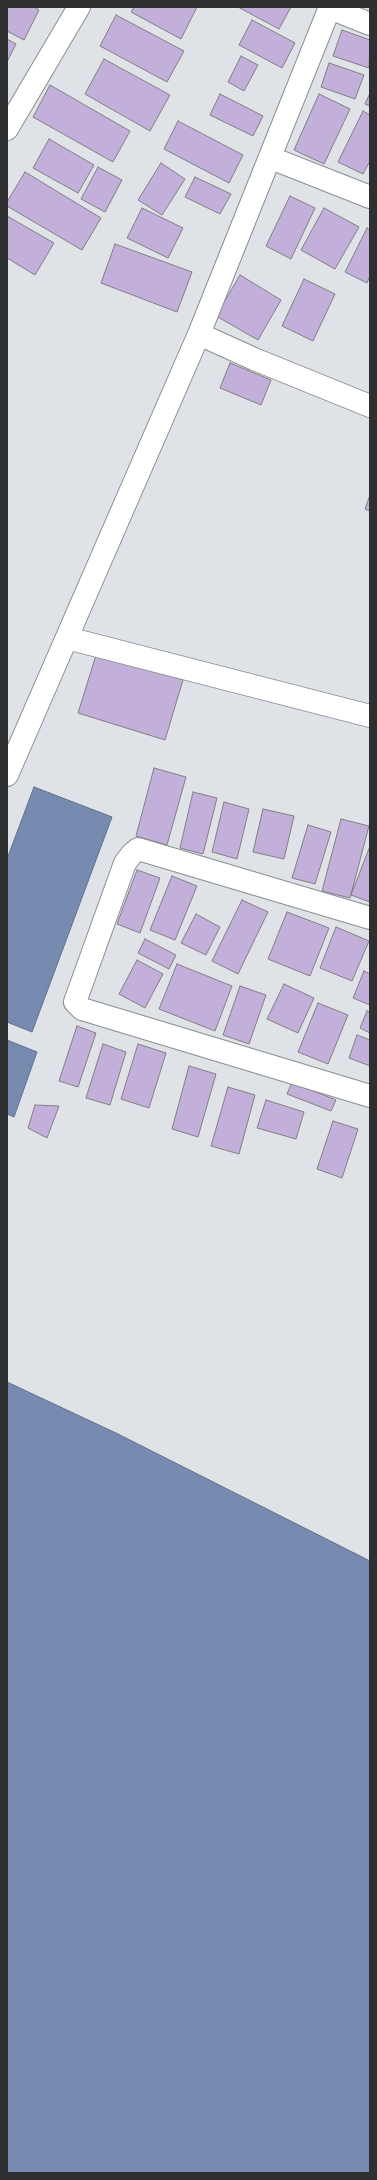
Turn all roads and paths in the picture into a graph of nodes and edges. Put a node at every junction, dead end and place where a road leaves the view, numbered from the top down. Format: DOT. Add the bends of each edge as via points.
graph roads {
  1 [pos="79,7"];
  2 [pos="330,8"];
  3 [pos="370,24"];
  4 [pos="7,129"];
  5 [pos="271,158"];
  6 [pos="370,197"];
  7 [pos="199,334"];
  8 [pos="370,406"];
  9 [pos="67,638"];
  10 [pos="370,716"];
  11 [pos="7,775"];
  12 [pos="370,918"];
  13 [pos="370,1096"];
  1 -- 4 [label="street"];
  2 -- 3 [label="street"];
  2 -- 5 [label="street"];
  5 -- 6 [label="street"];
  5 -- 7 [label="street"];
  7 -- 8 [label="street"];
  7 -- 9 [label="street"];
  9 -- 10 [label="street"];
  9 -- 11 [label="street"];
  12 -- 13 [label="street" via="138,849 126,863 75,1002 82,1009"];
}
